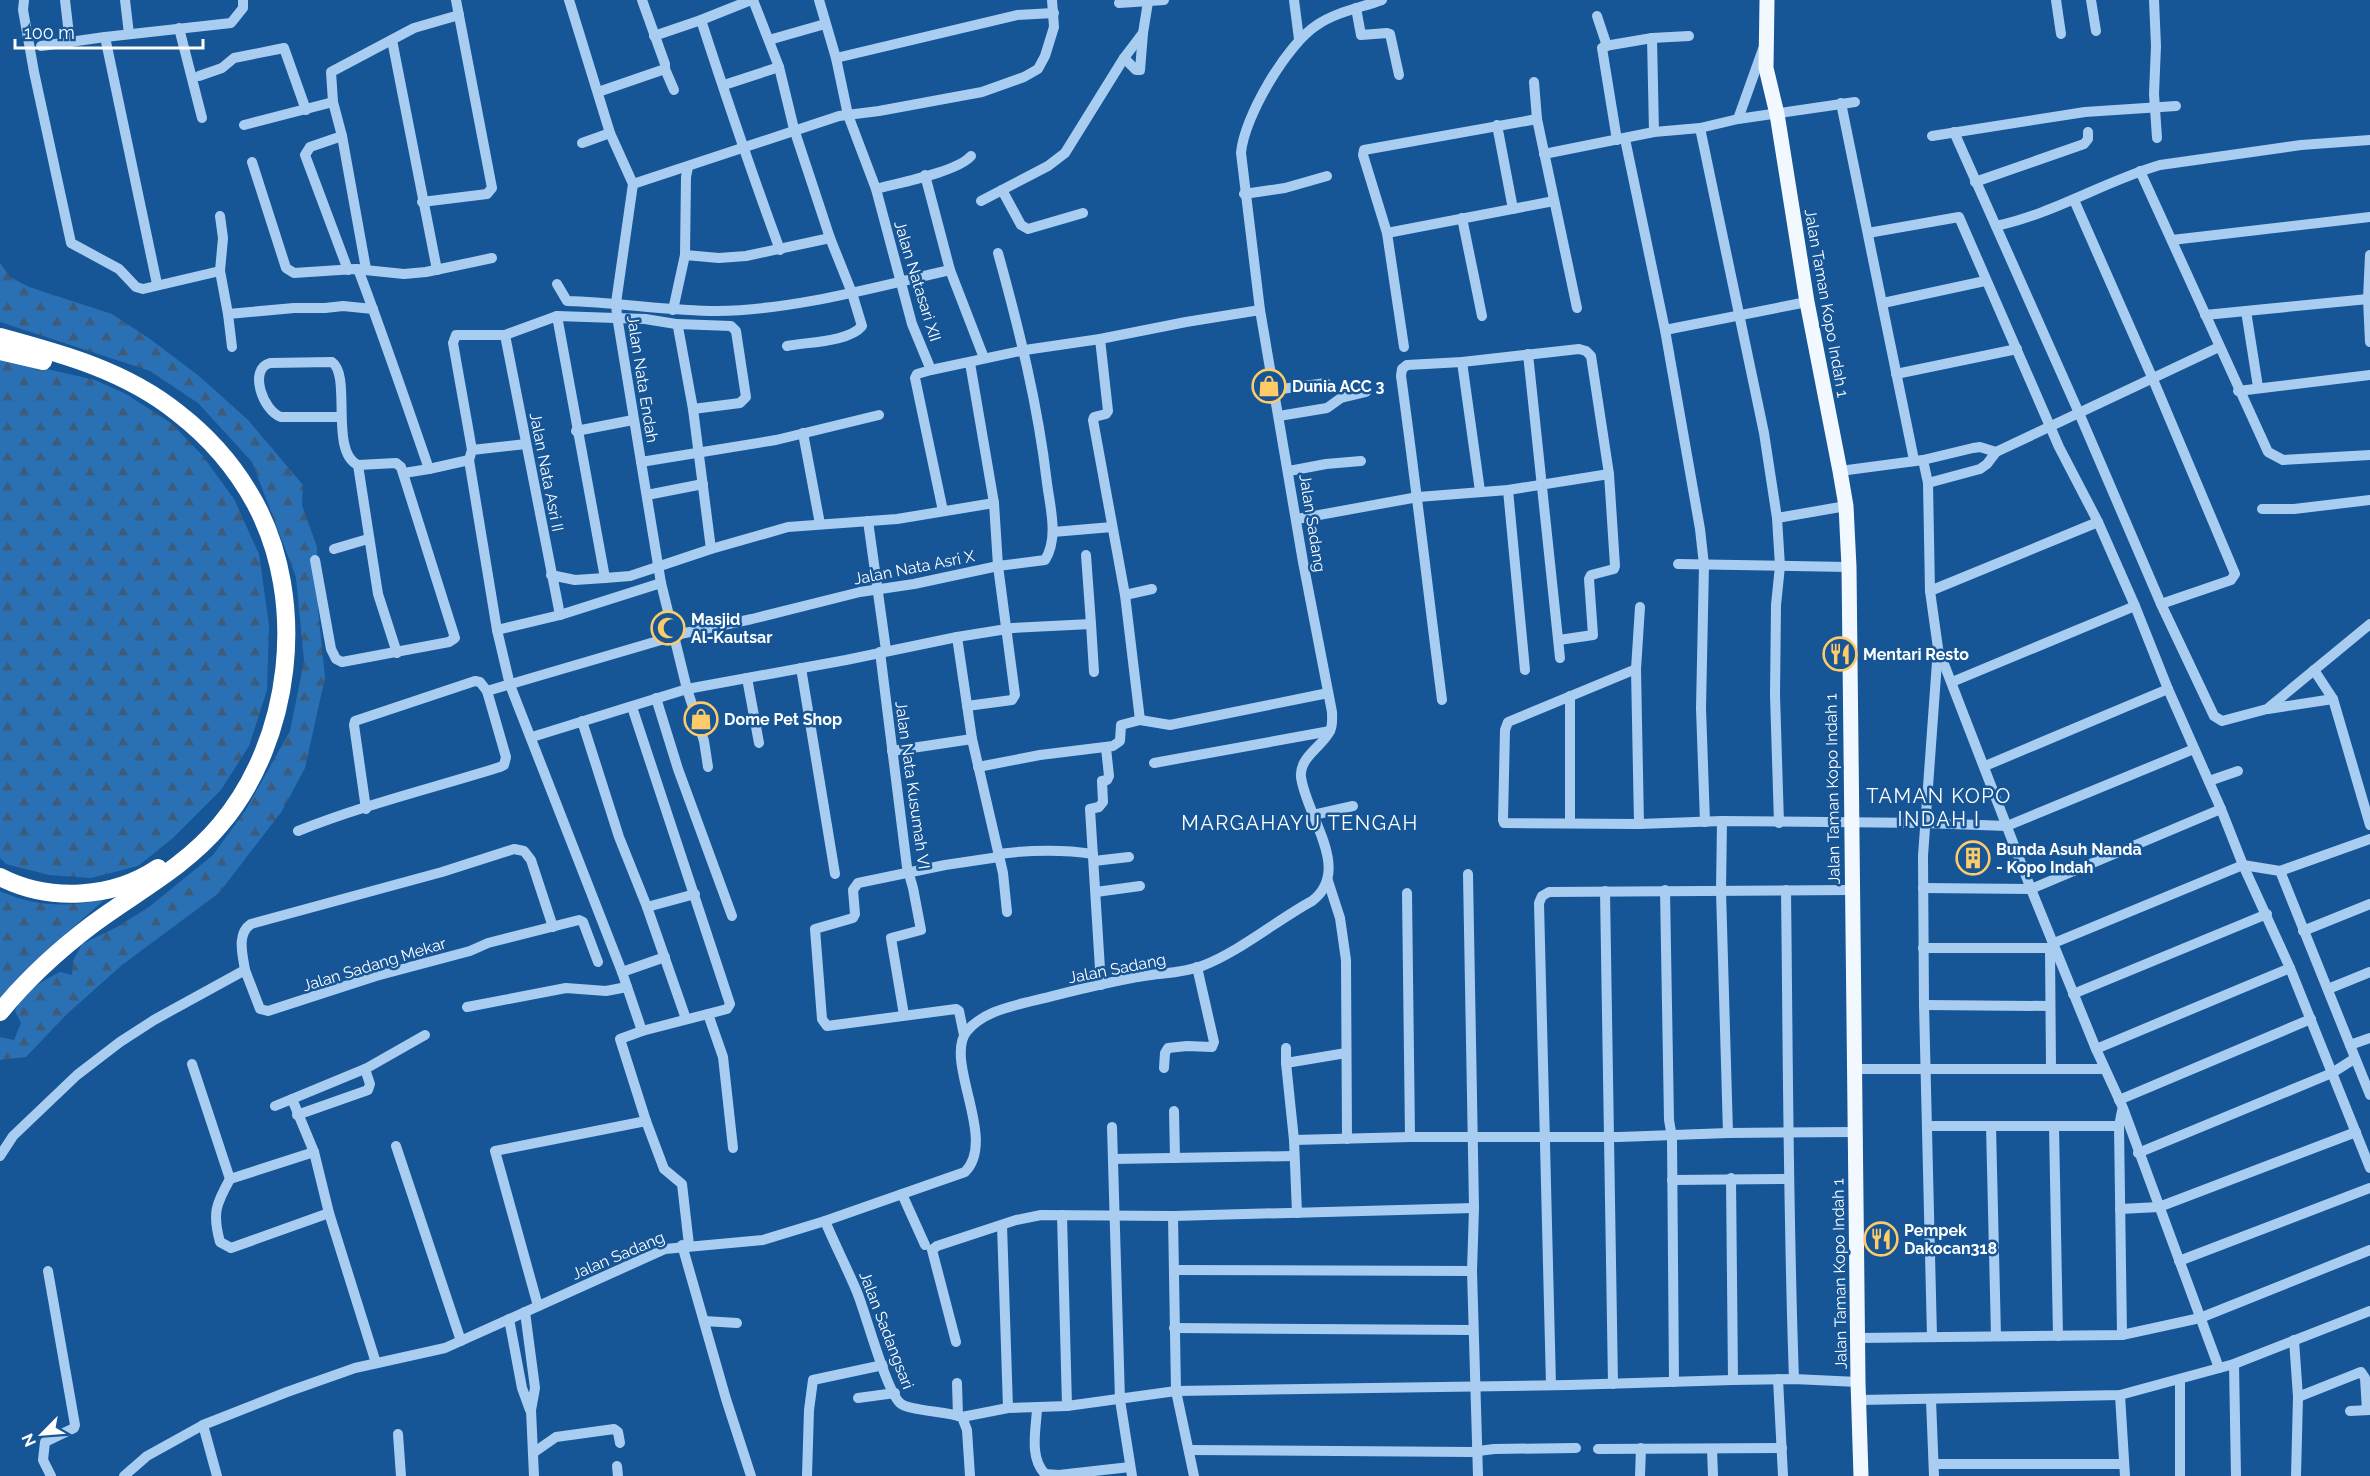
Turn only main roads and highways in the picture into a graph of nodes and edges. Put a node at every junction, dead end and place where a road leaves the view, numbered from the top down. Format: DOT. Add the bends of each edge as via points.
graph roads {
  1 [pos="1767,0"];
  2 [pos="0,337"];
  3 [pos="0,351"];
  4 [pos="0,877"];
  5 [pos="0,1012"];
  6 [pos="1861,1476"];
  1 -- 6 [label="main road, Jalan Taman Kopo Indah 1" via="1766,68 1846,506"];
  2 -- 5 [label="highway" via="99,366 178,412 207,438 225,457 255,504 270,540 281,580 286,632 282,688 268,739 240,799 220,826 160,879 92,925"];
  3 -- 4 [label="highway" via="106,379 174,419 205,447 242,497 261,537 276,599 279,651 272,701 244,775 222,810 175,856 145,876 90,892 44,893"];
}
